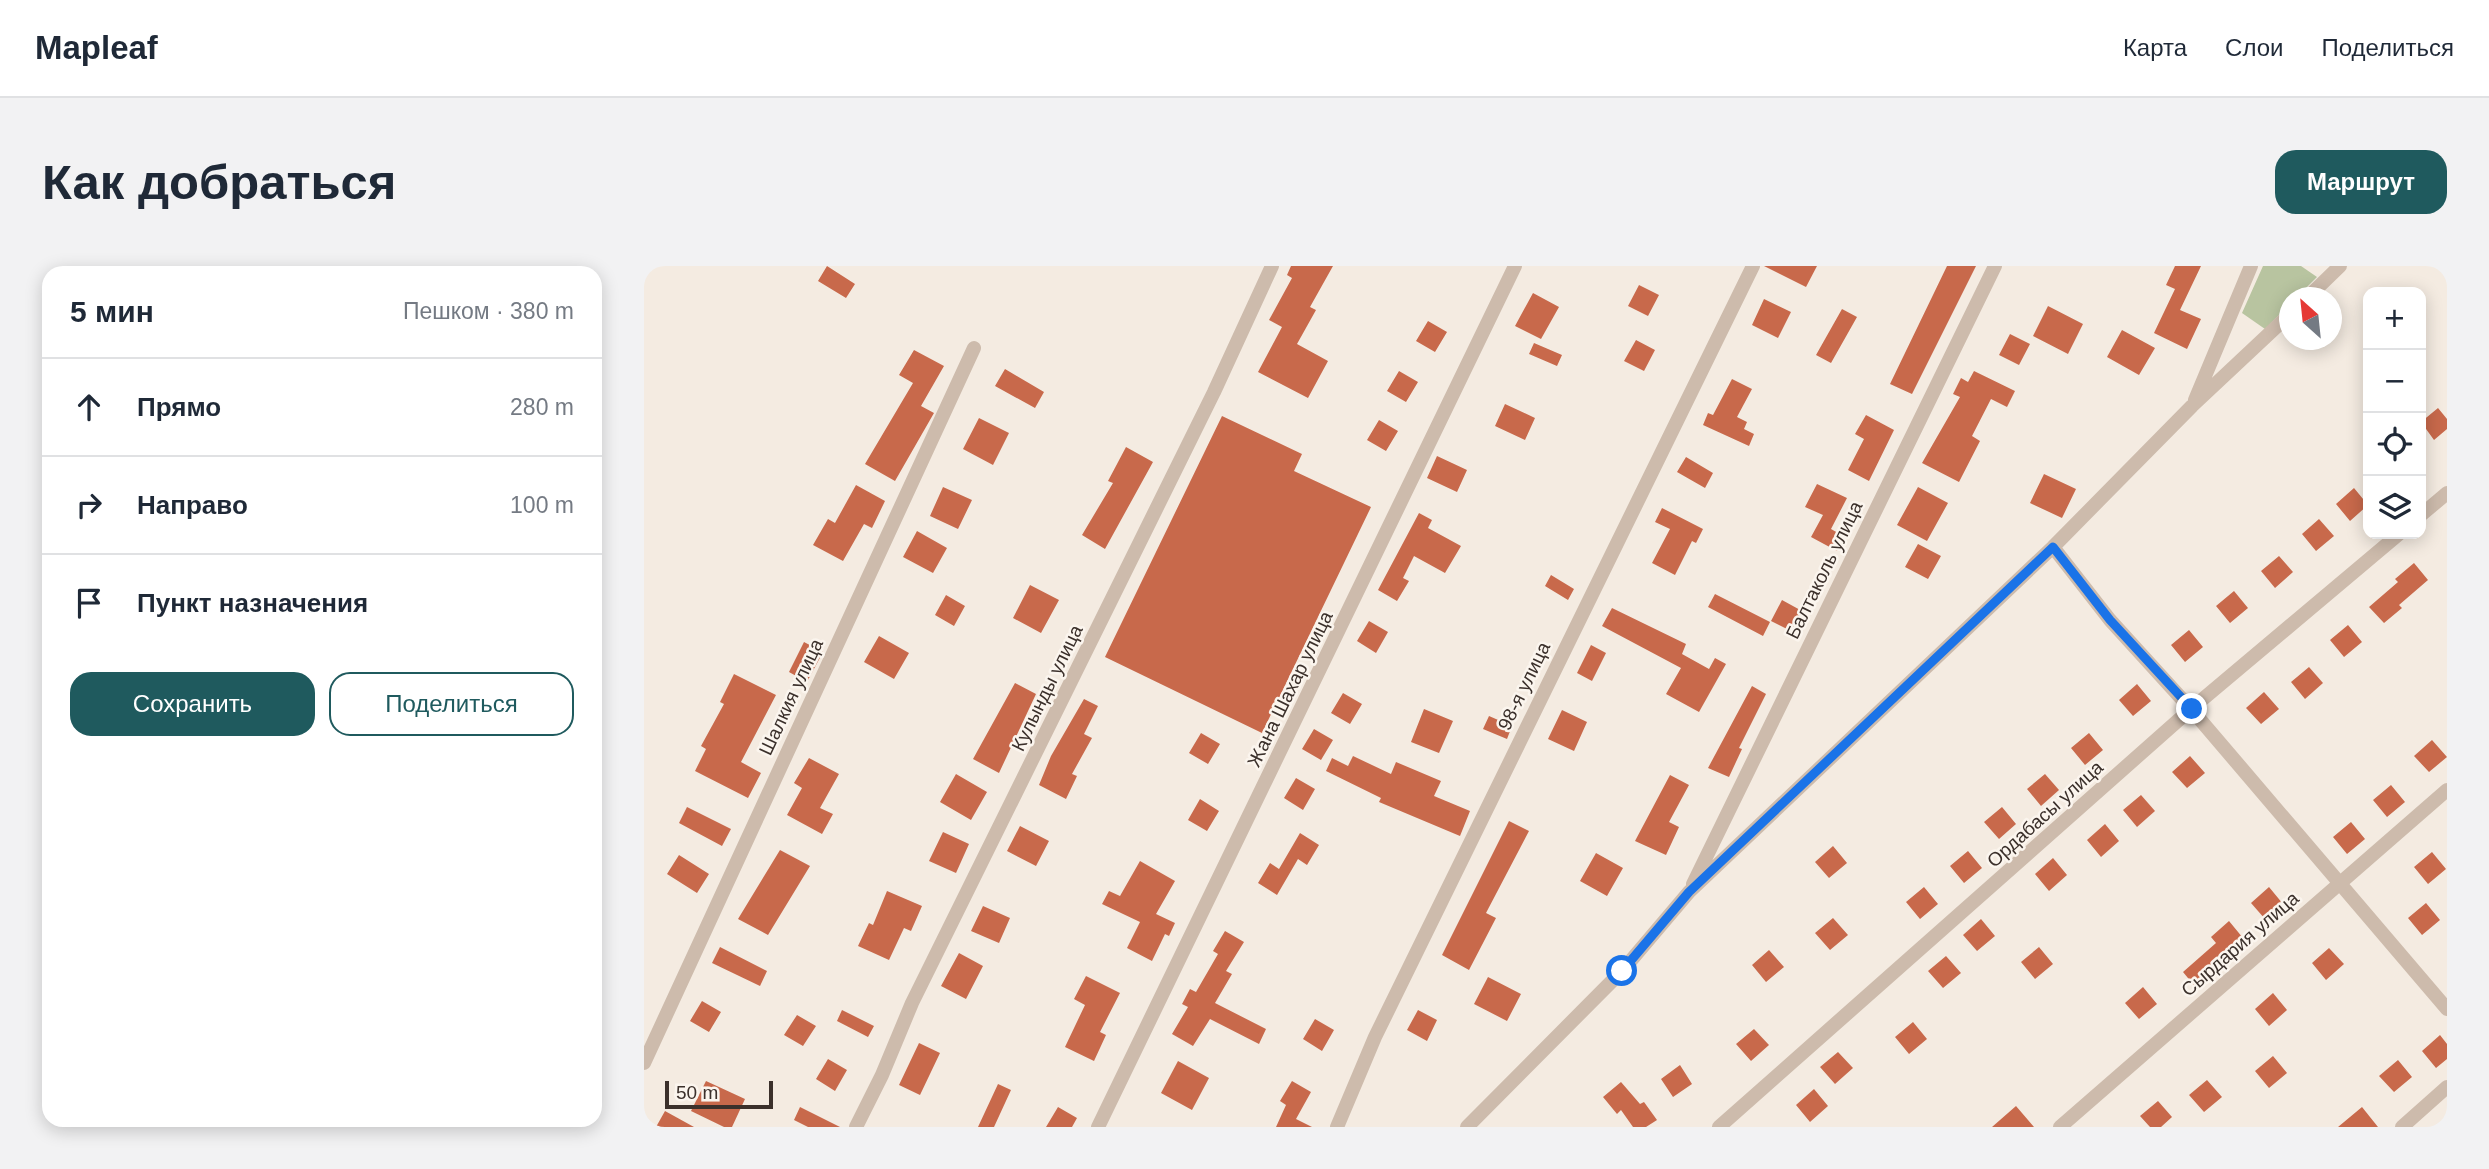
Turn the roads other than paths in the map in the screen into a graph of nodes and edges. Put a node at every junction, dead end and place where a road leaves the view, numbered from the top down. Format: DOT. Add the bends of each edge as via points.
graph roads {
  1 [pos="1272,266"];
  2 [pos="1515,266"];
  3 [pos="1753,266"];
  4 [pos="1995,266"];
  5 [pos="2250,266"];
  6 [pos="2340,266"];
  7 [pos="2318,287"];
  8 [pos="2279,324"];
  9 [pos="974,348"];
  10 [pos="2192,406"];
  11 [pos="2447,493"];
  12 [pos="2426,511"];
  13 [pos="2393,539"];
  14 [pos="2053,547"];
  15 [pos="2192,709"];
  16 [pos="2447,790"];
  17 [pos="2340,882"];
  18 [pos="1689,892"];
  19 [pos="2447,1009"];
  20 [pos="644,1063"];
  21 [pos="2447,1087"];
  22 [pos="856,1127"];
  23 [pos="1098,1127"];
  24 [pos="1337,1127"];
  25 [pos="1467,1127"];
  26 [pos="1720,1127"];
  27 [pos="2060,1127"];
  28 [pos="2402,1127"];
  1 -- 22 [label="street, Кулынды улица" via="1208,405 912,1003"];
  2 -- 23 [label="street, Жана Шахар улица"];
  3 -- 24 [label="street, 98-я улица" via="1381,1025"];
  4 -- 18 [label="street, Балтаколь улица"];
  5 -- 10 [label="street"];
  6 -- 7 [label="street"];
  8 -- 10 [label="street"];
  9 -- 20 [label="street, Шалкия улица"];
  10 -- 14 [label="street"];
  11 -- 12 [label="street"];
  13 -- 15 [label="street, Ордабасы улица"];
  14 -- 15 [label="street" via="2110,620"];
  14 -- 18 [label="street"];
  15 -- 17 [label="street"];
  15 -- 26 [label="street, Ордабасы улица"];
  16 -- 17 [label="street, Сырдария улица"];
  17 -- 19 [label="street"];
  17 -- 27 [label="street, Сырдария улица"];
  18 -- 25 [label="street" via="1622,971"];
  21 -- 28 [label="street"];
}
